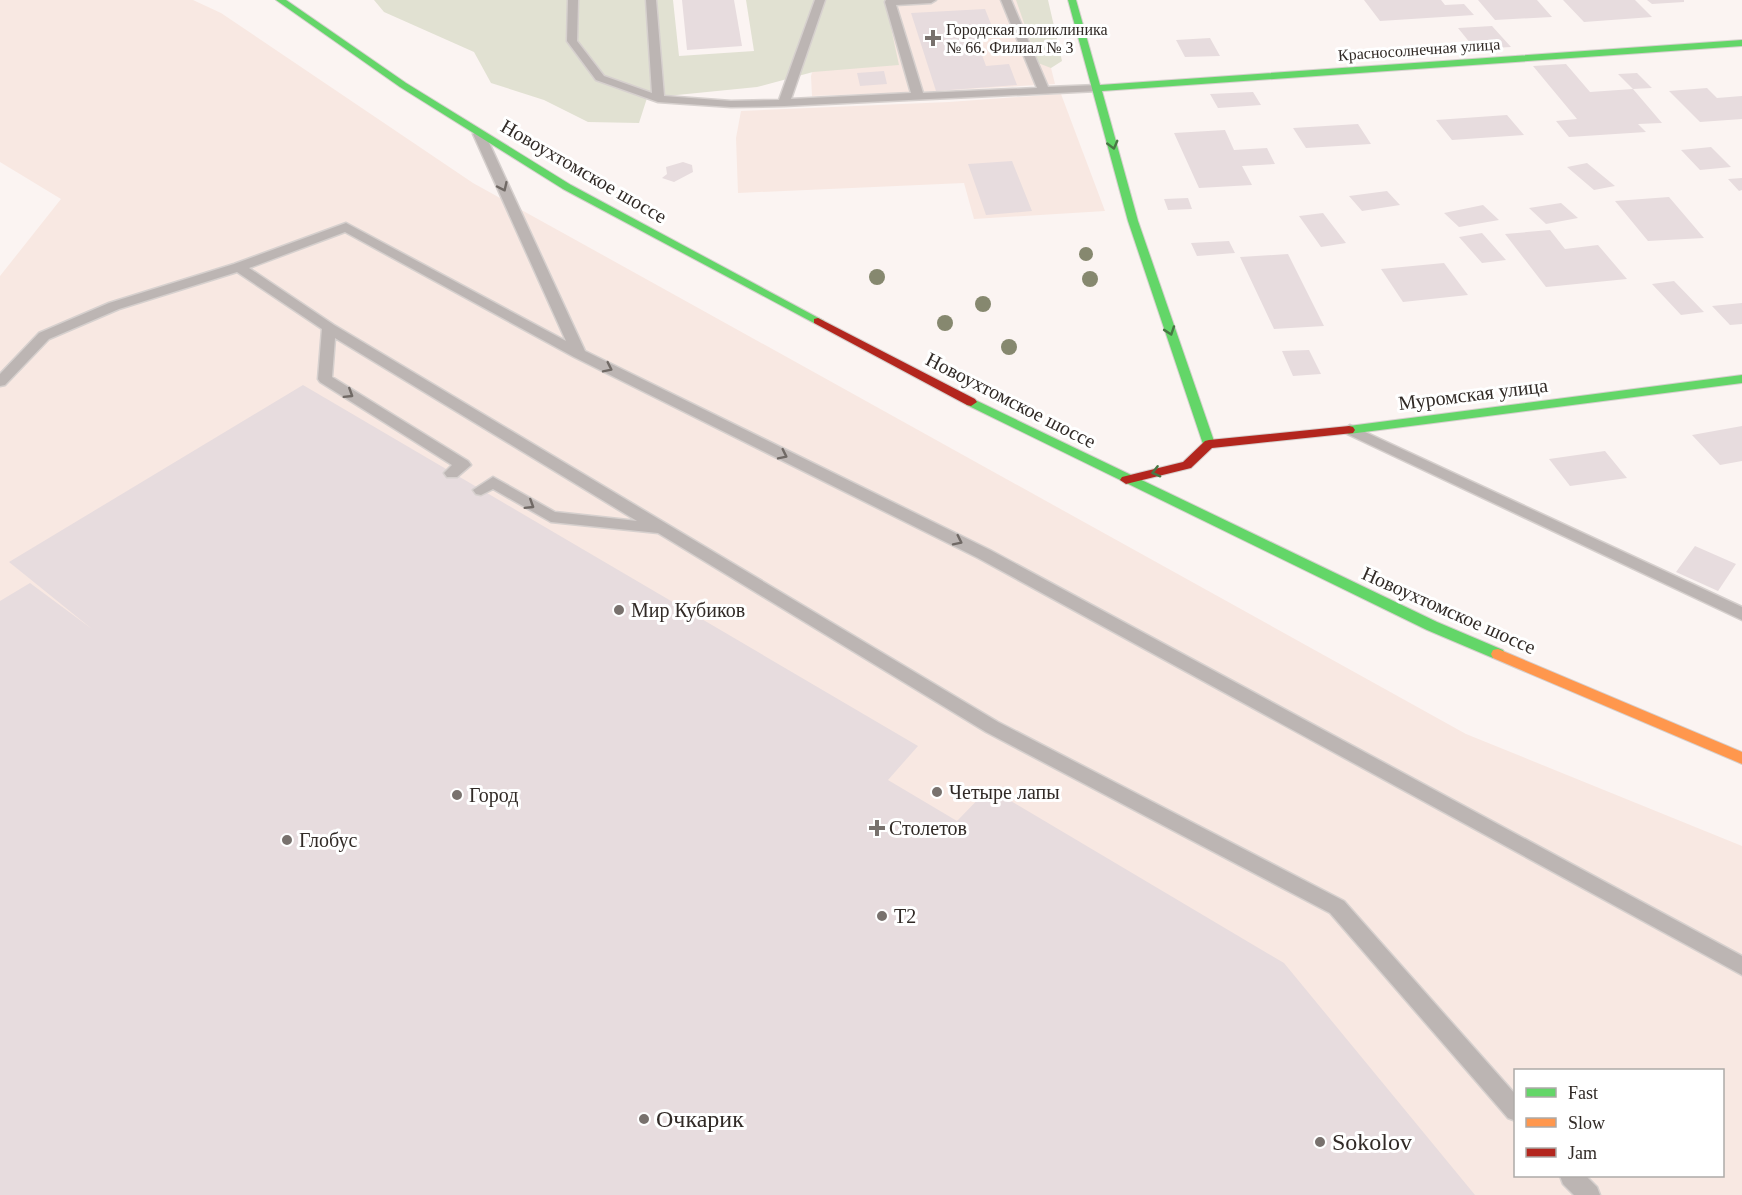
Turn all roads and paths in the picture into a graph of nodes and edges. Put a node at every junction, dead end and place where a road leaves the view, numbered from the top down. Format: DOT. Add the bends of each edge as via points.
graph roads {
  1 [pos="280,0"];
  2 [pos="286,0"];
  3 [pos="573,0"];
  4 [pos="651,0"];
  5 [pos="820,0"];
  6 [pos="931,0"];
  7 [pos="1006,0"];
  8 [pos="1072,0"];
  9 [pos="298,11"];
  10 [pos="1742,43"];
  11 [pos="1098,88"];
  12 [pos="1044,91"];
  13 [pos="918,97"];
  14 [pos="658,99"];
  15 [pos="784,103"];
  16 [pos="479,134"];
  17 [pos="239,267"];
  18 [pos="329,328"];
  19 [pos="579,354"];
  20 [pos="1742,379"];
  21 [pos="0,382"];
  22 [pos="1350,430"];
  23 [pos="1209,444"];
  24 [pos="452,473"];
  25 [pos="1126,480"];
  26 [pos="481,490"];
  27 [pos="662,529"];
  28 [pos="1742,614"];
  29 [pos="1742,758"];
  30 [pos="1742,966"];
  31 [pos="1514,1111"];
  32 [pos="1573,1177"];
  33 [pos="1588,1195"];
  1 -- 9 [label="street, Новоухтомское шоссе"];
  2 -- 9 [label="street, Новоухтомское шоссе"];
  3 -- 14 [label="lane" via="572,41 600,78"];
  4 -- 14 [label="lane"];
  5 -- 15 [label="lane"];
  6 -- 13 [label="lane" via="890,2"];
  7 -- 12 [label="lane"];
  8 -- 11 [label="street"];
  9 -- 16 [label="street, Новоухтомское шоссе" via="403,86"];
  10 -- 11 [label="street, Красносолнечная улица"];
  11 -- 12 [label="lane"];
  11 -- 23 [label="street, one-way" via="1133,222"];
  12 -- 13 [label="lane"];
  13 -- 15 [label="lane"];
  14 -- 15 [label="lane"];
  16 -- 19 [label="lane, one-way"];
  16 -- 25 [label="street, Новоухтомское шоссе" via="691,254"];
  17 -- 18 [label="lane"];
  17 -- 19 [label="lane" via="346,227"];
  17 -- 21 [label="lane" via="114,306 44,336"];
  18 -- 24 [label="lane, one-way" via="325,379 463,465"];
  18 -- 27 [label="lane"];
  19 -- 30 [label="lane, one-way" via="984,554"];
  20 -- 22 [label="street, Муромская улица"];
  22 -- 23 [label="street, Муромская улица"];
  22 -- 28 [label="lane"];
  23 -- 25 [label="street, one-way" via="1187,465"];
  25 -- 29 [label="street, Новоухтомское шоссе" via="1432,626"];
  26 -- 27 [label="lane, one-way" via="493,482 550,517"];
  27 -- 31 [label="lane" via="992,727 1337,907"];
  32 -- 33 [label="lane"];
}
